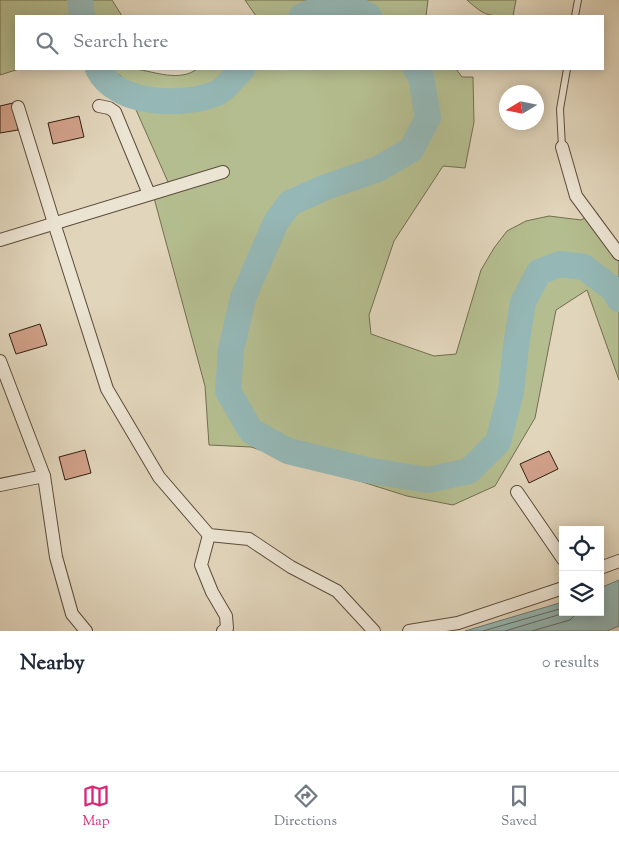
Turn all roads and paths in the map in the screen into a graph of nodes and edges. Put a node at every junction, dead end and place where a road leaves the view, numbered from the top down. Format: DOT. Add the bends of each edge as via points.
graph roads {
  1 [pos="578,0"];
  2 [pos="575,15"];
  3 [pos="567,70"];
  4 [pos="99,106"];
  5 [pos="18,107"];
  6 [pos="562,147"];
  7 [pos="223,172"];
  8 [pos="149,194"];
  9 [pos="54,223"];
  10 [pos="0,240"];
  11 [pos="619,254"];
  12 [pos="0,362"];
  13 [pos="44,476"];
  14 [pos="0,485"];
  15 [pos="518,492"];
  16 [pos="209,534"];
  17 [pos="559,553"];
  18 [pos="619,561"];
  19 [pos="604,567"];
  20 [pos="559,589"];
  21 [pos="86,631"];
  22 [pos="223,631"];
  23 [pos="374,631"];
  24 [pos="409,631"];
  1 -- 2 [label="lane"];
  3 -- 6 [label="lane" via="560,110"];
  4 -- 8 [label="street" via="115,112"];
  5 -- 9 [label="street"];
  6 -- 11 [label="street" via="576,196"];
  7 -- 8 [label="street"];
  8 -- 9 [label="street"];
  9 -- 10 [label="street"];
  9 -- 16 [label="street" via="108,389 159,477"];
  12 -- 13 [label="street"];
  13 -- 14 [label="street"];
  13 -- 21 [label="street" via="56,557 72,614"];
  15 -- 17 [label="street"];
  16 -- 22 [label="street" via="201,565 226,616 227,628"];
  16 -- 23 [label="street" via="249,539 291,567 337,590"];
  18 -- 19 [label="street"];
  20 -- 24 [label="street" via="458,623"];
}
